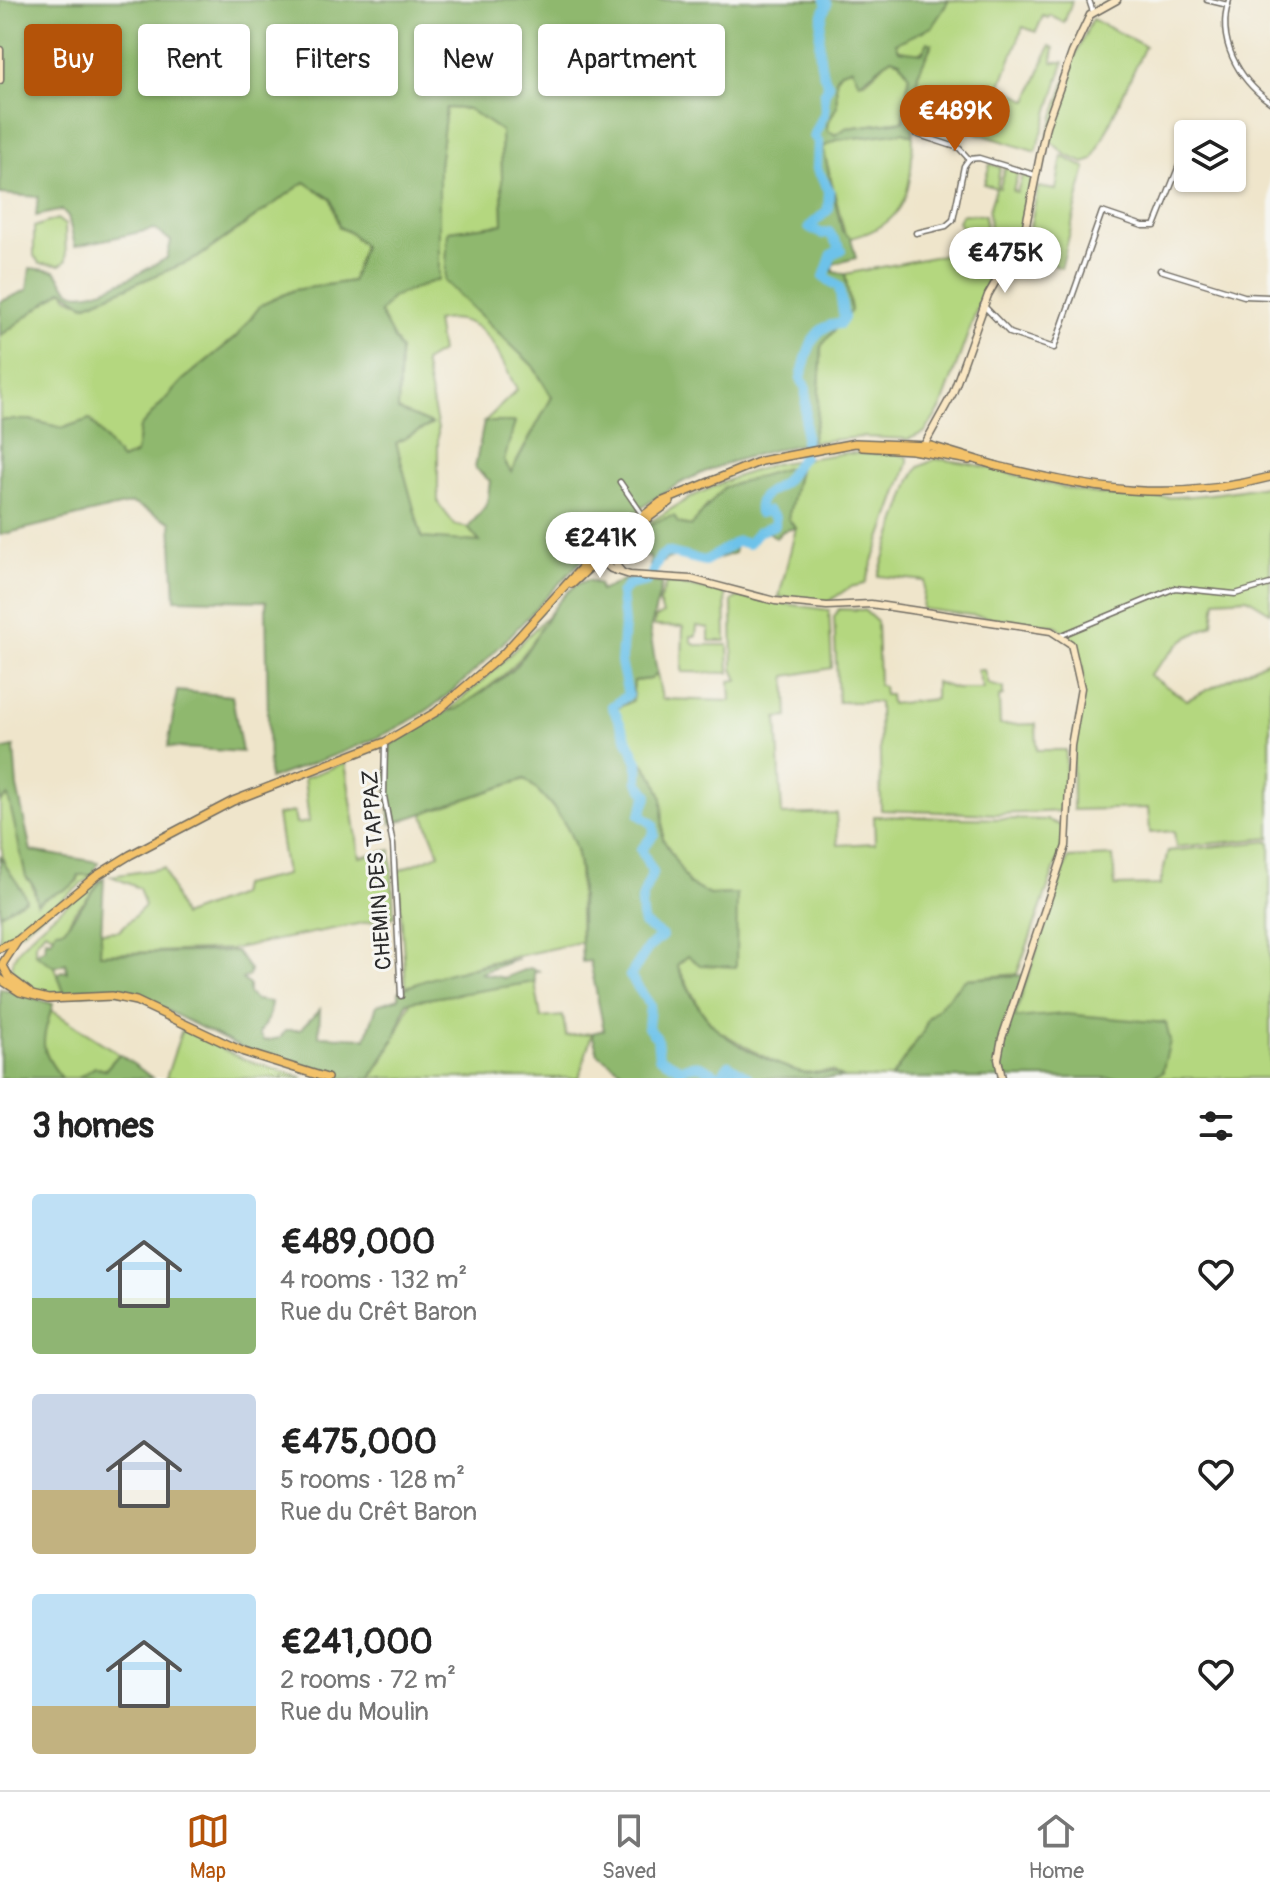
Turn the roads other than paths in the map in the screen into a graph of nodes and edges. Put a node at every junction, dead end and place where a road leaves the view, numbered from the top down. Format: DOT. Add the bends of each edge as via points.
graph roads {
  1 [pos="1089,0"];
  2 [pos="1117,0"];
  3 [pos="1207,0"];
  4 [pos="1228,2"];
  5 [pos="1092,10"];
  6 [pos="0,50"];
  7 [pos="0,80"];
  8 [pos="1270,102"];
  9 [pos="916,134"];
  10 [pos="969,159"];
  11 [pos="1037,175"];
  12 [pos="1174,178"];
  13 [pos="916,233"];
  14 [pos="1160,270"];
  15 [pos="1270,297"];
  16 [pos="983,305"];
  17 [pos="926,449"];
  18 [pos="1270,477"];
  19 [pos="620,482"];
  20 [pos="644,517"];
  21 [pos="604,550"];
  22 [pos="596,556"];
  23 [pos="624,573"];
  24 [pos="1270,584"];
  25 [pos="1062,635"];
  26 [pos="385,742"];
  27 [pos="18,940"];
  28 [pos="0,948"];
  29 [pos="1,964"];
  30 [pos="0,979"];
  31 [pos="34,995"];
  32 [pos="401,996"];
  33 [pos="327,1078"];
  34 [pos="1002,1078"];
  1 -- 5 [label="street"];
  2 -- 5 [label="street"];
  3 -- 4 [label="street"];
  4 -- 8 [label="street" via="1227,39 1233,58 1246,81"];
  5 -- 11 [label="street" via="1049,115"];
  6 -- 7 [label="street"];
  9 -- 10 [label="street" via="959,148"];
  10 -- 11 [label="street"];
  10 -- 13 [label="street" via="953,220"];
  11 -- 16 [label="street" via="1023,235"];
  12 -- 16 [label="street" via="1155,226 1102,212 1054,348 1010,333"];
  14 -- 15 [label="street" via="1244,296"];
  16 -- 17 [label="street" via="955,388"];
  17 -- 18 [label="main road" via="1069,484 1135,492 1203,490"];
  17 -- 20 [label="main road" via="836,447 761,461 688,490"];
  19 -- 20 [label="street"];
  20 -- 21 [label="main road"];
  21 -- 22 [label="main road"];
  21 -- 23 [label="street"];
  22 -- 23 [label="street"];
  22 -- 26 [label="main road" via="471,685"];
  23 -- 25 [label="street" via="691,579 784,602 867,604"];
  24 -- 25 [label="street" via="1230,594 1175,588"];
  25 -- 34 [label="street" via="1074,651 1081,682 1071,746 1068,829 1000,1044"];
  26 -- 27 [label="main road" via="249,794 177,829 96,876"];
  26 -- 32 [label="street, CHEMIN DES TAPPAZ" via="384,796 393,845"];
  27 -- 28 [label="main road"];
  27 -- 29 [label="main road"];
  29 -- 31 [label="main road"];
  30 -- 31 [label="main road"];
  31 -- 33 [label="main road" via="136,1001 236,1049"];
}
